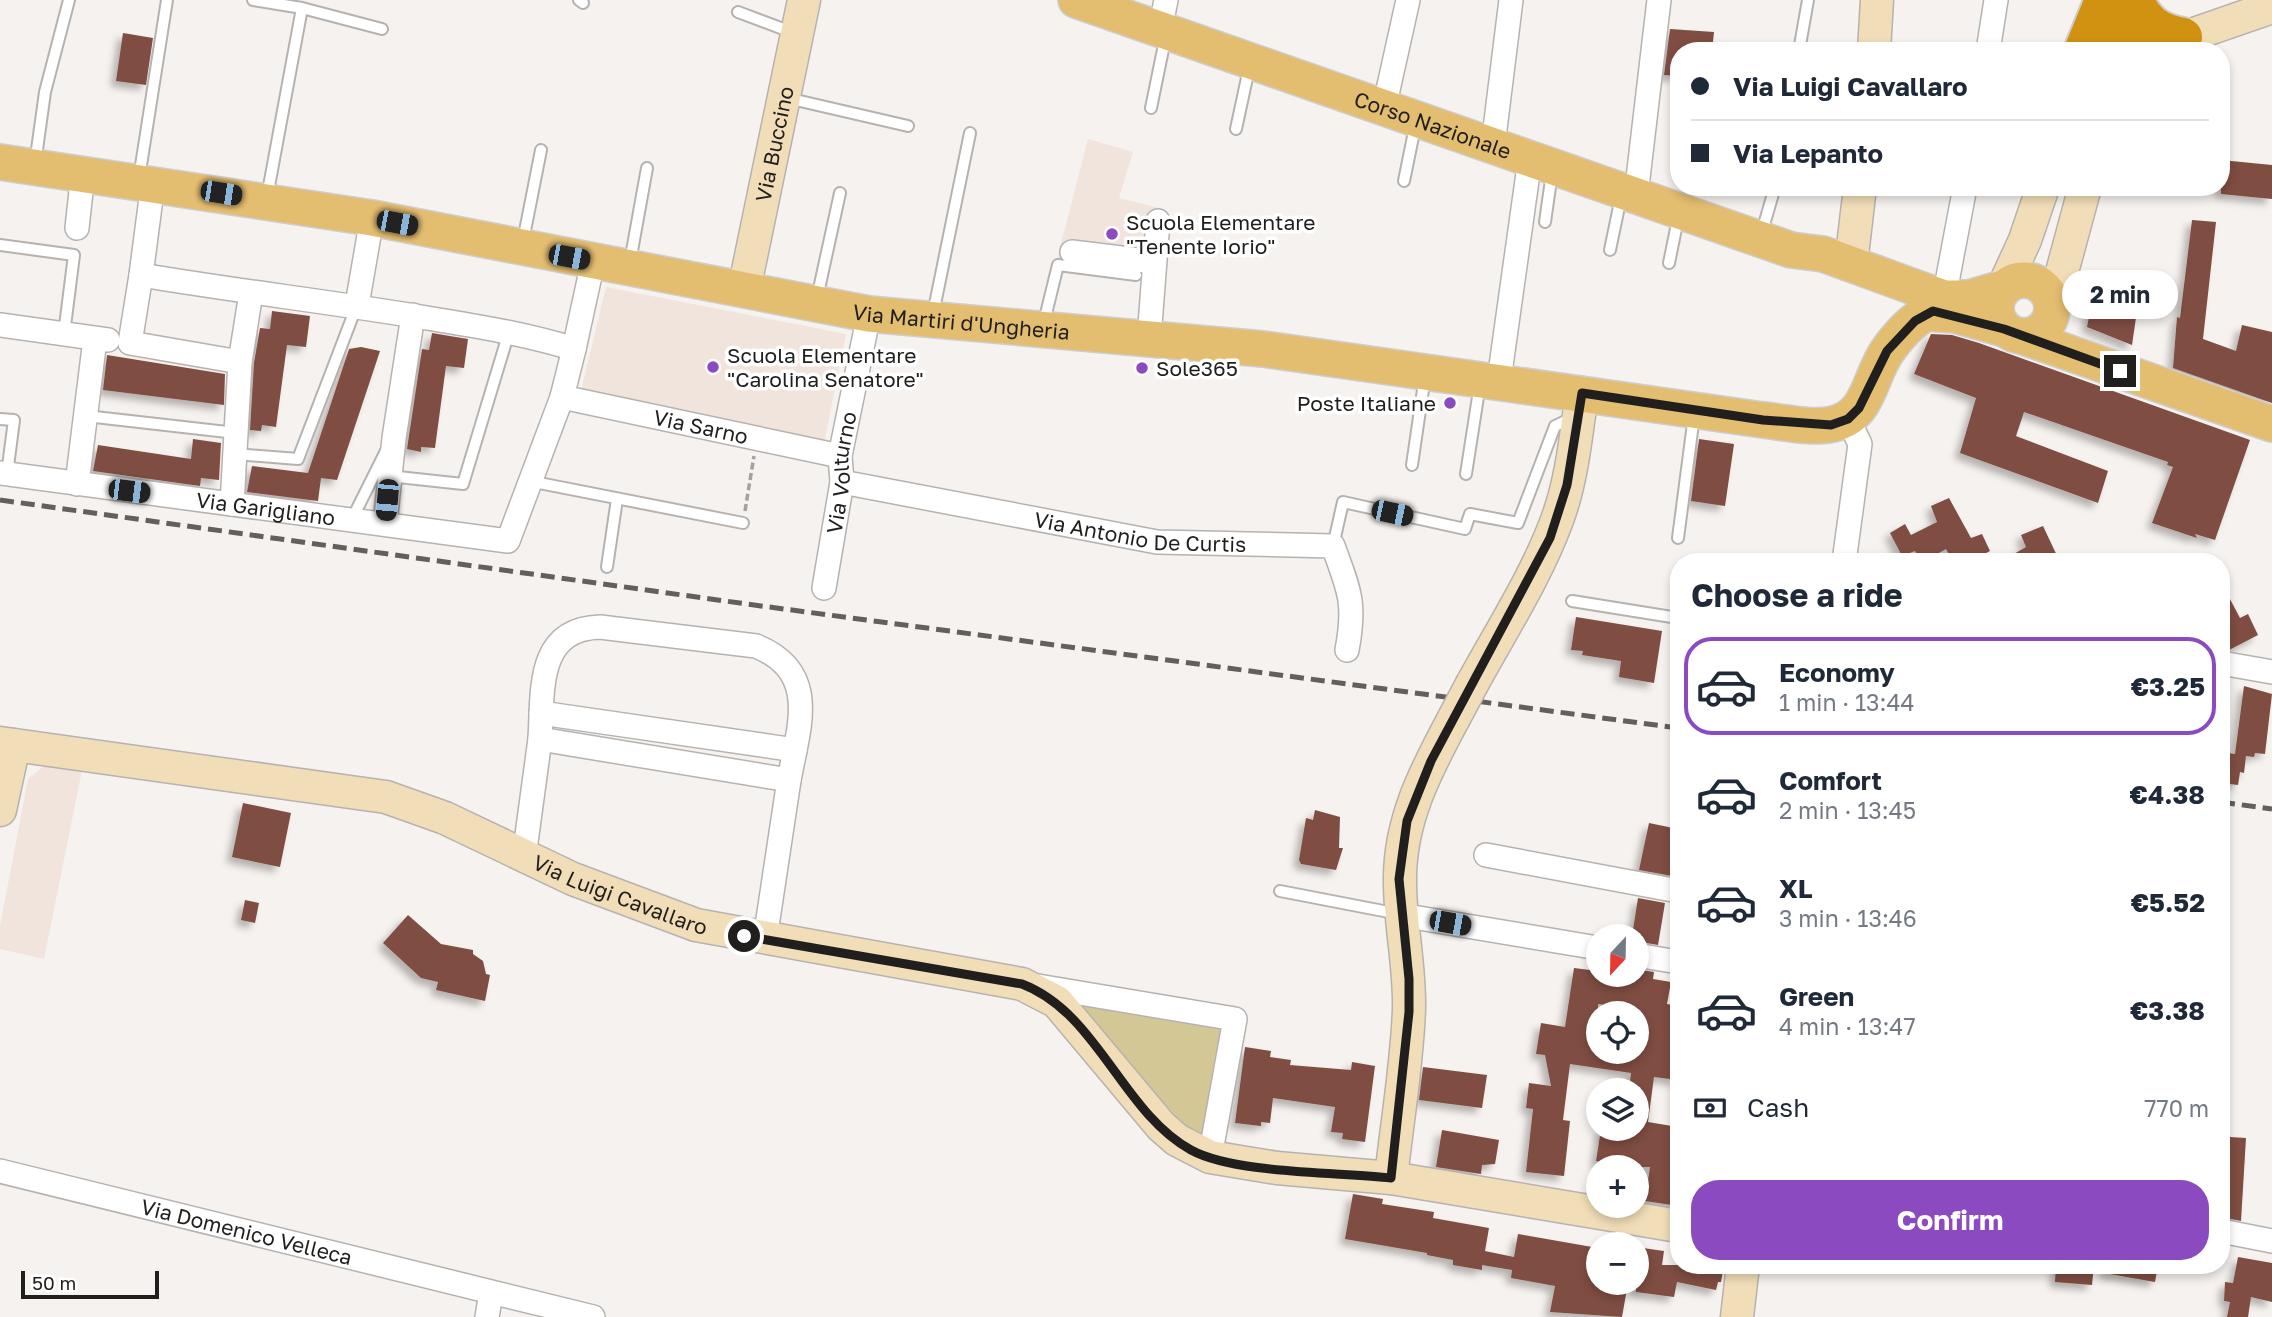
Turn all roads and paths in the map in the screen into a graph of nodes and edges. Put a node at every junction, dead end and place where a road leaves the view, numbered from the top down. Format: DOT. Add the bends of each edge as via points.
graph roads {
  1 [pos="69,0"];
  2 [pos="167,0"];
  3 [pos="253,0"];
  4 [pos="804,0"];
  5 [pos="1076,0"];
  6 [pos="1408,0"];
  7 [pos="1511,0"];
  8 [pos="1659,0"];
  9 [pos="1808,0"];
  10 [pos="1877,0"];
  11 [pos="1996,0"];
  12 [pos="2104,0"];
  13 [pos="2134,0"];
  14 [pos="2272,7"];
  15 [pos="302,8"];
  16 [pos="738,12"];
  17 [pos="1164,20"];
  18 [pos="382,29"];
  19 [pos="796,34"];
  20 [pos="1801,42"];
  21 [pos="1875,42"];
  22 [pos="1990,42"];
  23 [pos="2095,42"];
  24 [pos="2126,42"];
  25 [pos="2172,42"];
  26 [pos="2180,42"];
  27 [pos="1250,61"];
  28 [pos="784,97"];
  29 [pos="1151,108"];
  30 [pos="1384,108"];
  31 [pos="1417,119"];
  32 [pos="908,126"];
  33 [pos="1236,129"];
  34 [pos="970,133"];
  35 [pos="1493,145"];
  36 [pos="541,150"];
  37 [pos="0,162"];
  38 [pos="1542,163"];
  39 [pos="35,167"];
  40 [pos="647,168"];
  41 [pos="83,173"];
  42 [pos="1404,181"];
  43 [pos="146,182"];
  44 [pos="840,193"];
  45 [pos="1629,193"];
  46 [pos="1775,196"];
  47 [pos="1859,196"];
  48 [pos="1963,196"];
  49 [pos="2040,196"];
  50 [pos="2082,196"];
  51 [pos="267,200"];
  52 [pos="1680,211"];
  53 [pos="372,218"];
  54 [pos="1157,221"];
  55 [pos="1545,222"];
  56 [pos="77,228"];
  57 [pos="0,245"];
  58 [pos="1775,245"];
  59 [pos="522,248"];
  60 [pos="1610,250"];
  61 [pos="1072,252"];
  62 [pos="74,255"];
  63 [pos="593,262"];
  64 [pos="1669,262"];
  65 [pos="1851,264"];
  66 [pos="629,268"];
  67 [pos="1145,269"];
  68 [pos="141,275"];
  69 [pos="2003,289"];
  70 [pos="744,290"];
  71 [pos="251,293"];
  72 [pos="1944,298"];
  73 [pos="816,304"];
  74 [pos="357,305"];
  75 [pos="869,314"];
  76 [pos="413,316"];
  77 [pos="932,320"];
  78 [pos="2033,323"];
  79 [pos="0,325"];
  80 [pos="1042,329"];
  81 [pos="509,332"];
  82 [pos="64,334"];
  83 [pos="95,338"];
  84 [pos="1149,338"];
  85 [pos="130,343"];
  86 [pos="574,349"];
  87 [pos="1887,351"];
  88 [pos="240,362"];
  89 [pos="1426,370"];
  90 [pos="1490,379"];
  91 [pos="562,397"];
  92 [pos="1581,403"];
  93 [pos="1695,410"];
  94 [pos="86,416"];
  95 [pos="0,419"];
  96 [pos="1848,419"];
  97 [pos="2272,424"];
  98 [pos="394,438"];
  99 [pos="757,439"];
  100 [pos="235,444"];
  101 [pos="840,456"];
  102 [pos="1412,466"];
  103 [pos="4,474"];
  104 [pos="1466,474"];
  105 [pos="389,476"];
  106 [pos="529,481"];
  107 [pos="842,482"];
  108 [pos="77,484"];
  109 [pos="617,499"];
  110 [pos="232,504"];
  111 [pos="351,521"];
  112 [pos="743,523"];
  113 [pos="385,524"];
  114 [pos="1678,538"];
  115 [pos="1333,546"];
  116 [pos="1845,553"];
  117 [pos="607,567"];
  118 [pos="824,588"];
  119 [pos="1572,601"];
  120 [pos="1670,617"];
  121 [pos="1347,650"];
  122 [pos="2230,665"];
  123 [pos="2272,672"];
  124 [pos="541,713"];
  125 [pos="540,738"];
  126 [pos="7,743"];
  127 [pos="795,750"];
  128 [pos="789,780"];
  129 [pos="0,810"];
  130 [pos="1486,855"];
  131 [pos="524,857"];
  132 [pos="1670,890"];
  133 [pos="1280,891"];
  134 [pos="1401,915"];
  135 [pos="765,939"];
  136 [pos="1586,946"];
  137 [pos="1649,957"];
  138 [pos="1670,961"];
  139 [pos="1022,984"];
  140 [pos="1210,1157"];
  141 [pos="0,1171"];
  142 [pos="1391,1178"];
  143 [pos="1670,1225"];
  144 [pos="2230,1233"];
  145 [pos="2272,1241"];
  146 [pos="1742,1274"];
  147 [pos="491,1293"];
  148 [pos="487,1317"];
  149 [pos="593,1317"];
  150 [pos="1737,1317"];
  1 -- 39 [label="lane" via="45,92"];
  2 -- 43 [label="lane"];
  3 -- 15 [label="lane"];
  4 -- 19 [label="street, Via Buccino"];
  5 -- 17 [label="main road, Corso Nazionale"];
  6 -- 30 [label="street"];
  7 -- 35 [label="street"];
  8 -- 45 [label="street"];
  9 -- 20 [label="lane"];
  10 -- 21 [label="street"];
  11 -- 22 [label="street"];
  12 -- 23 [label="highway"];
  13 -- 24 [label="highway"];
  13 -- 25 [label="highway" via="2146,22"];
  14 -- 26 [label="street"];
  15 -- 18 [label="lane"];
  15 -- 51 [label="lane"];
  16 -- 19 [label="lane"];
  17 -- 27 [label="main road, Corso Nazionale"];
  17 -- 29 [label="lane"];
  19 -- 28 [label="street, Via Buccino"];
  27 -- 30 [label="main road, Corso Nazionale"];
  27 -- 33 [label="lane"];
  28 -- 32 [label="lane"];
  28 -- 70 [label="street, Via Buccino"];
  30 -- 31 [label="main road, Corso Nazionale"];
  31 -- 35 [label="main road, Corso Nazionale"];
  31 -- 42 [label="lane"];
  34 -- 77 [label="lane"];
  35 -- 38 [label="main road, Corso Nazionale"];
  36 -- 59 [label="lane"];
  37 -- 39 [label="main road, Via Martiri d'Ungheria"];
  38 -- 45 [label="main road, Corso Nazionale"];
  38 -- 55 [label="lane"];
  38 -- 90 [label="street"];
  39 -- 41 [label="main road, Via Martiri d'Ungheria"];
  40 -- 66 [label="lane"];
  41 -- 43 [label="main road, Via Martiri d'Ungheria"];
  41 -- 56 [label="street"];
  43 -- 51 [label="main road, Via Martiri d'Ungheria"];
  43 -- 68 [label="street"];
  44 -- 73 [label="lane"];
  45 -- 52 [label="main road, Corso Nazionale"];
  45 -- 60 [label="lane"];
  46 -- 58 [label="lane"];
  47 -- 65 [label="street"];
  48 -- 72 [label="street"];
  49 -- 69 [label="street"];
  50 -- 78 [label="street"];
  51 -- 53 [label="main road, Via Martiri d'Ungheria"];
  52 -- 58 [label="main road, Corso Nazionale"];
  52 -- 64 [label="lane"];
  53 -- 59 [label="main road, Via Martiri d'Ungheria"];
  53 -- 74 [label="street"];
  54 -- 67 [label="street"];
  56 -- 62 [label="lane"];
  57 -- 62 [label="lane"];
  58 -- 65 [label="main road, Corso Nazionale"];
  58 -- 87 [label="main road, Corso Nazionale" via="1884,292 1891,310"];
  59 -- 63 [label="main road, Via Martiri d'Ungheria"];
  61 -- 67 [label="street"];
  62 -- 82 [label="lane"];
  63 -- 66 [label="main road, Via Martiri d'Ungheria"];
  63 -- 86 [label="street"];
  65 -- 72 [label="main road, Corso Nazionale"];
  66 -- 70 [label="main road, Via Martiri d'Ungheria"];
  67 -- 80 [label="lane" via="1058,265"];
  67 -- 84 [label="street"];
  68 -- 71 [label="street"];
  68 -- 85 [label="street"];
  69 -- 72 [label="main road, Corso Nazionale" via="1969,298"];
  69 -- 78 [label="main road" via="1995,313"];
  69 -- 78 [label="main road, Corso Nazionale" via="2017,280 2035,282 2048,293"];
  70 -- 73 [label="main road, Via Martiri d'Ungheria"];
  71 -- 74 [label="street"];
  71 -- 88 [label="street"];
  73 -- 75 [label="main road, Via Martiri d'Ungheria"];
  74 -- 76 [label="street"];
  74 -- 100 [label="lane" via="298,459"];
  75 -- 77 [label="main road, Via Martiri d'Ungheria"];
  75 -- 101 [label="street, Via Volturno"];
  76 -- 81 [label="street"];
  76 -- 98 [label="street"];
  77 -- 80 [label="main road, Via Martiri d'Ungheria"];
  78 -- 87 [label="main road" via="1933,311 1915,321"];
  78 -- 97 [label="main road" via="2095,363"];
  79 -- 82 [label="street"];
  80 -- 84 [label="main road, Via Martiri d'Ungheria"];
  81 -- 86 [label="street"];
  81 -- 105 [label="lane" via="463,484"];
  82 -- 83 [label="street"];
  83 -- 85 [label="street"];
  83 -- 94 [label="street"];
  84 -- 89 [label="main road, Via Martiri d'Ungheria"];
  85 -- 88 [label="street"];
  86 -- 91 [label="street"];
  87 -- 96 [label="main road" via="1865,399"];
  88 -- 100 [label="street"];
  89 -- 90 [label="main road, Via Martiri d'Ungheria"];
  89 -- 102 [label="lane"];
  90 -- 92 [label="main road, Via Martiri d'Ungheria"];
  90 -- 104 [label="lane"];
  91 -- 99 [label="street, Via Sarno"];
  91 -- 106 [label="street"];
  92 -- 93 [label="main road, Via Martiri d'Ungheria"];
  92 -- 115 [label="lane" via="1555,426 1518,523 1470,514 1465,529 1343,502"];
  92 -- 134 [label="street, bridge" via="1567,485 1554,528 1420,782 1407,821 1399,879"];
  93 -- 96 [label="main road, Via Martiri d'Ungheria" via="1817,425"];
  93 -- 114 [label="lane"];
  94 -- 100 [label="lane"];
  94 -- 108 [label="street"];
  95 -- 103 [label="lane" via="14,420"];
  96 -- 116 [label="street" via="1860,444"];
  98 -- 105 [label="street"];
  98 -- 111 [label="lane"];
  99 -- 101 [label="street, Via Sarno"];
  99 -- 112 [label="path"];
  100 -- 110 [label="street"];
  101 -- 107 [label="street, Via Volturno"];
  103 -- 108 [label="street, Via Garigliano"];
  105 -- 113 [label="street"];
  106 -- 109 [label="lane"];
  106 -- 113 [label="street, Via Garigliano" via="508,541"];
  107 -- 115 [label="street, Via Antonio De Curtis" via="1157,542"];
  107 -- 118 [label="street, Via Volturno"];
  108 -- 110 [label="street, Via Garigliano"];
  109 -- 112 [label="lane"];
  109 -- 117 [label="lane"];
  110 -- 111 [label="street, Via Garigliano"];
  111 -- 113 [label="street, Via Garigliano"];
  115 -- 121 [label="street" via="1353,616"];
  119 -- 120 [label="lane"];
  122 -- 123 [label="street"];
  124 -- 125 [label="street"];
  124 -- 127 [label="street"];
  124 -- 127 [label="street" via="548,659 556,644 584,628 756,646 774,653 798,682 802,701"];
  125 -- 128 [label="street"];
  125 -- 131 [label="street"];
  126 -- 129 [label="street"];
  126 -- 131 [label="street, Via Luigi Cavallaro" via="386,797 445,818"];
  127 -- 128 [label="street"];
  128 -- 135 [label="street"];
  130 -- 132 [label="street"];
  131 -- 135 [label="street, Via Luigi Cavallaro" via="673,918"];
  133 -- 134 [label="lane"];
  134 -- 136 [label="street"];
  134 -- 142 [label="street" via="1409,1012"];
  135 -- 139 [label="street, Via Luigi Cavallaro"];
  137 -- 138 [label="street"];
  139 -- 140 [label="street, Via Luigi Cavallaro" via="1057,1003 1161,1126"];
  139 -- 140 [label="street" via="1235,1019"];
  140 -- 142 [label="street, Via Luigi Cavallaro"];
  141 -- 147 [label="street, Via Domenico Velleca"];
  142 -- 143 [label="street, Via Luigi Cavallaro"];
  144 -- 145 [label="street"];
  146 -- 150 [label="street"];
  147 -- 148 [label="street"];
  147 -- 149 [label="street, Via Domenico Velleca"];
}
